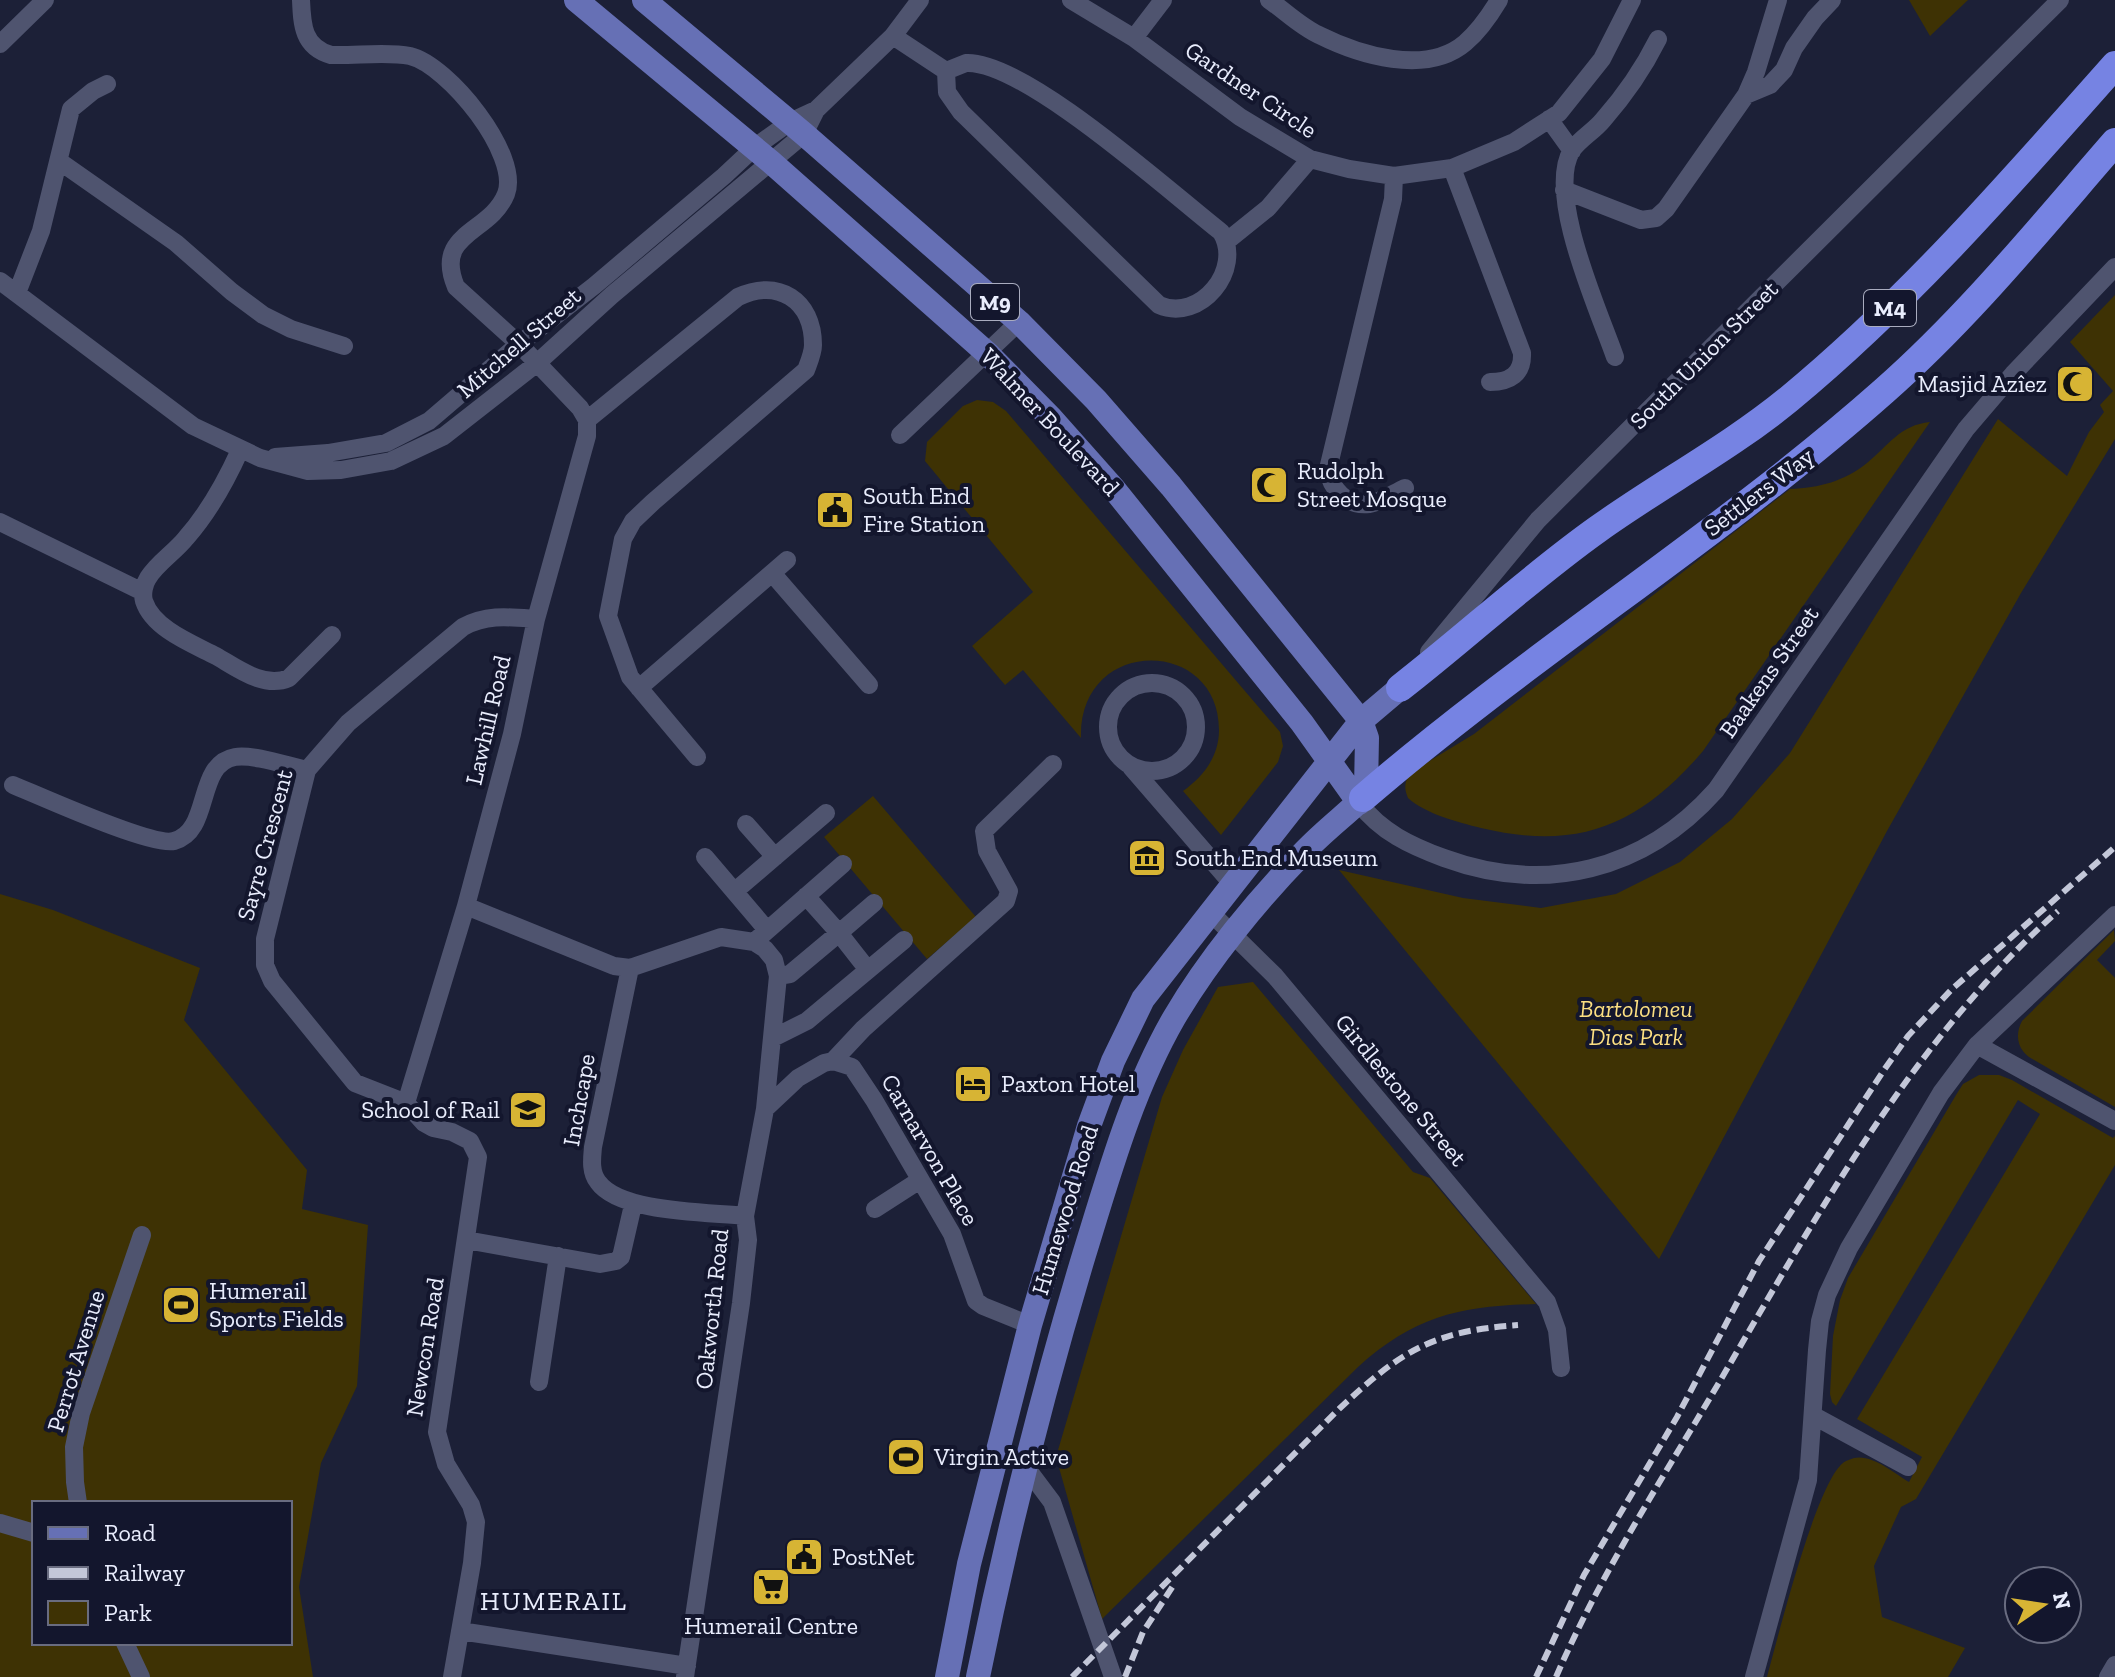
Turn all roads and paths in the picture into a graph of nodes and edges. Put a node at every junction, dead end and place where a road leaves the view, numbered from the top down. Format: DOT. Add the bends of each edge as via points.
graph roads {
  1 [pos="45,0"];
  2 [pos="301,0"];
  3 [pos="576,0"];
  4 [pos="644,0"];
  5 [pos="920,0"];
  6 [pos="1071,0"];
  7 [pos="1163,0"];
  8 [pos="1269,0"];
  9 [pos="1499,0"];
  10 [pos="1632,0"];
  11 [pos="1778,0"];
  12 [pos="1832,0"];
  13 [pos="2060,0"];
  14 [pos="893,36"];
  15 [pos="1134,38"];
  16 [pos="1658,39"];
  17 [pos="0,44"];
  18 [pos="2115,65"];
  19 [pos="946,71"];
  20 [pos="107,84"];
  21 [pos="1746,95"];
  22 [pos="1549,119"];
  23 [pos="797,128"];
  24 [pos="2115,142"];
  25 [pos="1572,151"];
  26 [pos="763,154"];
  27 [pos="1310,159"];
  28 [pos="59,161"];
  29 [pos="1452,168"];
  30 [pos="1394,176"];
  31 [pos="1564,190"];
  32 [pos="1227,241"];
  33 [pos="2115,267"];
  34 [pos="0,281"];
  35 [pos="17,293"];
  36 [pos="1019,322"];
  37 [pos="519,344"];
  38 [pos="344,346"];
  39 [pos="988,354"];
  40 [pos="1615,357"];
  41 [pos="536,364"];
  42 [pos="1490,382"];
  43 [pos="587,420"];
  44 [pos="900,435"];
  45 [pos="240,450"];
  46 [pos="260,458"];
  47 [pos="1405,488"];
  48 [pos="0,522"];
  49 [pos="787,560"];
  50 [pos="772,573"];
  51 [pos="143,592"];
  52 [pos="536,619"];
  53 [pos="332,635"];
  54 [pos="869,685"];
  55 [pos="639,688"];
  56 [pos="1400,688"];
  57 [pos="1361,721"];
  58 [pos="697,757"];
  59 [pos="1331,760"];
  60 [pos="1053,764"];
  61 [pos="1131,767"];
  62 [pos="307,770"];
  63 [pos="13,785"];
  64 [pos="1361,800"];
  65 [pos="826,813"];
  66 [pos="746,824"];
  67 [pos="705,857"];
  68 [pos="775,857"];
  69 [pos="843,864"];
  70 [pos="1234,886"];
  71 [pos="735,891"];
  72 [pos="806,896"];
  73 [pos="874,903"];
  74 [pos="466,906"];
  75 [pos="1212,914"];
  76 [pos="2115,915"];
  77 [pos="839,933"];
  78 [pos="1233,934"];
  79 [pos="762,940"];
  80 [pos="904,940"];
  81 [pos="630,968"];
  82 [pos="868,970"];
  83 [pos="778,976"];
  84 [pos="773,1038"];
  85 [pos="1977,1045"];
  86 [pos="833,1061"];
  87 [pos="406,1103"];
  88 [pos="765,1109"];
  89 [pos="2115,1121"];
  90 [pos="920,1180"];
  91 [pos="633,1205"];
  92 [pos="875,1209"];
  93 [pos="745,1216"];
  94 [pos="142,1235"];
  95 [pos="466,1240"];
  96 [pos="558,1256"];
  97 [pos="1030,1325"];
  98 [pos="1561,1368"];
  99 [pos="539,1382"];
  100 [pos="1814,1416"];
  101 [pos="1025,1466"];
  102 [pos="1908,1467"];
  103 [pos="78,1501"];
  104 [pos="0,1523"];
  105 [pos="32,1532"];
  106 [pos="460,1631"];
  107 [pos="126,1645"];
  108 [pos="2115,1665"];
  109 [pos="686,1671"];
  110 [pos="141,1677"];
  111 [pos="452,1677"];
  112 [pos="947,1677"];
  113 [pos="978,1677"];
  114 [pos="1113,1677"];
  115 [pos="1754,1677"];
  116 [pos="2108,1677"];
  1 -- 17 [label="street"];
  2 -- 37 [label="street" via="304,33 319,51 411,56 451,80 481,117 506,167 506,195 464,237 449,265 456,287"];
  3 -- 26 [label="main road, Walmer Boulevard / M9"];
  4 -- 23 [label="main road, Walmer Boulevard / M9"];
  5 -- 14 [label="street"];
  6 -- 15 [label="street, Gardner Circle"];
  7 -- 15 [label="street"];
  8 -- 9 [label="street" via="1318,35 1376,56 1422,61 1464,45"];
  10 -- 22 [label="street, Gardner Circle" via="1602,59"];
  11 -- 21 [label="street"];
  12 -- 21 [label="street" via="1777,78"];
  13 -- 56 [label="street, South Union Street" via="1538,520"];
  14 -- 19 [label="street"];
  14 -- 23 [label="street"];
  15 -- 27 [label="street, Gardner Circle" via="1240,117"];
  16 -- 25 [label="street" via="1619,101"];
  18 -- 56 [label="highway, M4" via="1928,270 1797,392 1600,528"];
  19 -- 32 [label="street" via="966,63 991,66 1068,109"];
  19 -- 32 [label="street" via="947,92 961,112 1159,305 1183,310 1208,296 1227,262"];
  20 -- 28 [label="street" via="71,109"];
  21 -- 31 [label="street" via="1656,218 1641,220"];
  22 -- 25 [label="street"];
  22 -- 29 [label="street, Gardner Circle" via="1514,142"];
  23 -- 26 [label="street"];
  23 -- 36 [label="main road, Walmer Boulevard / M9"];
  24 -- 64 [label="highway, Settlers Way / M4" via="1934,344 1875,398"];
  25 -- 31 [label="street"];
  26 -- 37 [label="street, Mitchell Street"];
  26 -- 39 [label="main road, Walmer Boulevard / M9"];
  26 -- 41 [label="street, Mitchell Street"];
  27 -- 30 [label="street, Gardner Circle"];
  27 -- 32 [label="street" via="1268,208"];
  28 -- 35 [label="street" via="41,231"];
  28 -- 38 [label="street" via="176,243 263,315"];
  29 -- 30 [label="street, Gardner Circle"];
  29 -- 42 [label="street" via="1522,353 1515,376"];
  30 -- 47 [label="street" via="1393,199 1328,469 1333,487 1360,504"];
  31 -- 40 [label="street" via="1576,244"];
  33 -- 64 [label="street, Baakens Street" via="1966,429 1716,790 1671,831 1598,867 1519,876 1465,866 1411,844 1381,827"];
  34 -- 35 [label="street, Mitchell Street"];
  35 -- 45 [label="street, Mitchell Street" via="193,426"];
  36 -- 39 [label="street"];
  36 -- 57 [label="main road, Walmer Boulevard / M9" via="1171,486"];
  37 -- 41 [label="street"];
  37 -- 46 [label="street, Mitchell Street" via="410,433 386,443 328,453"];
  39 -- 44 [label="street"];
  39 -- 59 [label="main road, Walmer Boulevard / M9" via="1114,489"];
  41 -- 43 [label="street"];
  41 -- 46 [label="street, Mitchell Street" via="444,436 391,461 308,471"];
  43 -- 52 [label="street, Lawhill Road"];
  43 -- 55 [label="street" via="738,297 769,289 788,295 804,309 814,348 806,370 653,502 623,539 608,616"];
  45 -- 46 [label="street, Mitchell Street"];
  45 -- 51 [label="street" via="220,493 188,537 148,578"];
  48 -- 51 [label="street"];
  49 -- 50 [label="street"];
  50 -- 54 [label="street"];
  50 -- 55 [label="street"];
  51 -- 53 [label="street" via="153,616 172,632 263,680 289,678"];
  52 -- 62 [label="street, Sayre Crescent" via="496,616 463,627 348,723"];
  52 -- 74 [label="street, Lawhill Road"];
  55 -- 58 [label="street"];
  56 -- 57 [label="main road, South Union Street"];
  57 -- 59 [label="main road, Humewood Road"];
  57 -- 64 [label="main road" via="1367,738"];
  59 -- 64 [label="main road, Walmer Boulevard / M9"];
  59 -- 70 [label="main road, Humewood Road"];
  60 -- 86 [label="street" via="984,831 987,851 1009,891 1006,901"];
  61 -- 61 [label="street" via="1114,751 1107,728 1112,705 1128,688 1150,682 1173,687 1190,703 1197,725 1191,748 1176,765 1153,772"];
  61 -- 70 [label="street"];
  62 -- 63 [label="street" via="243,756 224,760 192,828 182,838 164,842"];
  62 -- 87 [label="street, Sayre Crescent" via="265,939 265,965 293,1010 355,1083"];
  64 -- 78 [label="main road, Humewood Road / M4" via="1307,849"];
  65 -- 68 [label="street"];
  66 -- 68 [label="street"];
  67 -- 71 [label="street"];
  68 -- 71 [label="street"];
  69 -- 72 [label="street"];
  70 -- 75 [label="main road, Humewood Road"];
  71 -- 79 [label="street"];
  72 -- 77 [label="street"];
  72 -- 79 [label="street"];
  73 -- 77 [label="street"];
  74 -- 81 [label="street" via="599,962"];
  74 -- 87 [label="street, Lawhill Road"];
  75 -- 78 [label="street, Girdlestone Street"];
  75 -- 97 [label="main road, Humewood Road" via="1143,999 1113,1061"];
  76 -- 85 [label="street"];
  77 -- 82 [label="street"];
  77 -- 83 [label="street" via="790,974"];
  78 -- 98 [label="street, Girdlestone Street" via="1275,976 1547,1302"];
  78 -- 101 [label="main road, Humewood Road / M4" via="1175,1017 1118,1144"];
  79 -- 81 [label="street" via="721,937"];
  79 -- 83 [label="street"];
  80 -- 82 [label="street"];
  81 -- 91 [label="street, Inchcape" via="592,1158 598,1184"];
  82 -- 84 [label="street" via="807,1021"];
  83 -- 84 [label="street, Oakworth Road"];
  84 -- 88 [label="street, Oakworth Road"];
  85 -- 89 [label="street"];
  85 -- 100 [label="street" via="1941,1093 1838,1269 1820,1321"];
  86 -- 88 [label="street" via="798,1078"];
  86 -- 90 [label="street, Carnarvon Place" via="852,1067 862,1080"];
  87 -- 95 [label="street, Newcon Road" via="424,1123 462,1136 476,1149"];
  88 -- 93 [label="street, Oakworth Road"];
  90 -- 92 [label="street"];
  90 -- 97 [label="street, Carnarvon Place" via="959,1247 967,1301"];
  91 -- 93 [label="street, Inchcape"];
  91 -- 96 [label="street" via="616,1261 600,1264"];
  93 -- 109 [label="street, Oakworth Road" via="748,1240 741,1303"];
  94 -- 103 [label="street, Perrot Avenue" via="81,1413 74,1447"];
  95 -- 96 [label="street"];
  95 -- 106 [label="street, Newcon Road" via="437,1432 446,1464 476,1522"];
  96 -- 99 [label="street"];
  97 -- 112 [label="main road, Humewood Road" via="969,1564"];
  100 -- 102 [label="street"];
  100 -- 115 [label="street" via="1808,1480"];
  101 -- 113 [label="main road, Humewood Road / M4"];
  101 -- 114 [label="street" via="1052,1502"];
  104 -- 105 [label="street"];
  106 -- 109 [label="street"];
  106 -- 111 [label="street, Newcon Road"];
  107 -- 110 [label="street"];
  108 -- 116 [label="street"];
}
